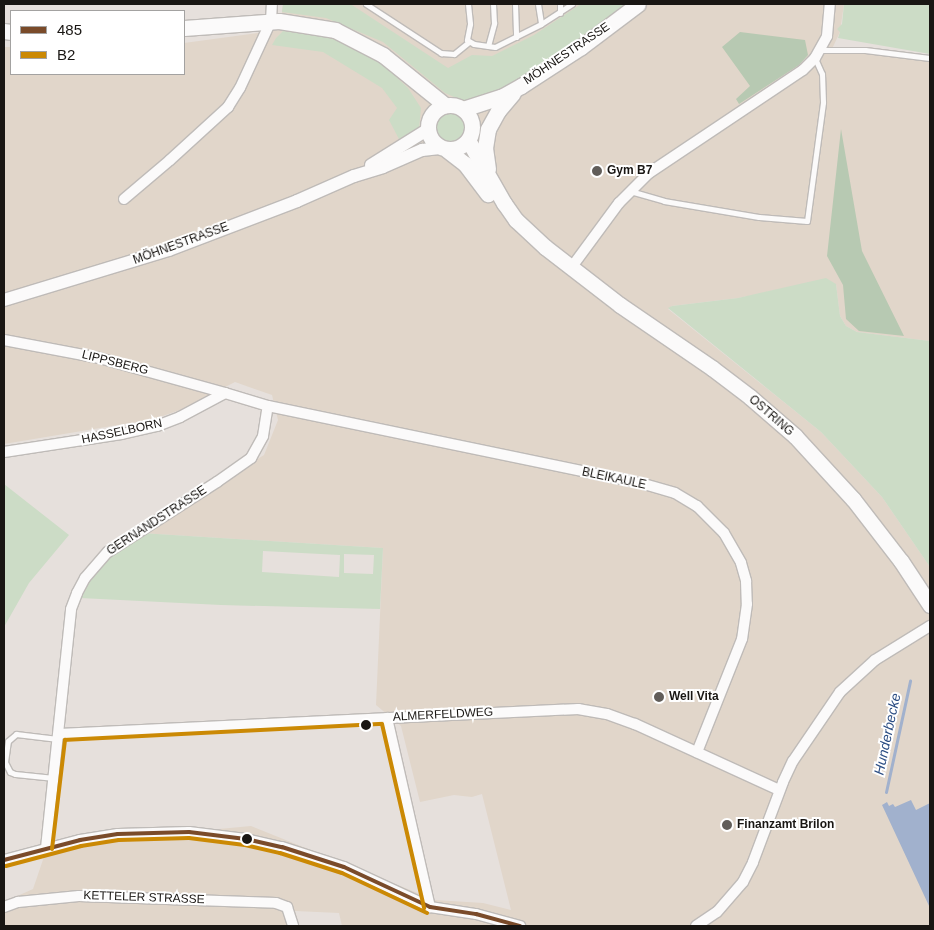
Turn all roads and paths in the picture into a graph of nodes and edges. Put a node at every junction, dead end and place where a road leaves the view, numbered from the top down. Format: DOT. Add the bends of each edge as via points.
graph roads {
  1 [pos="272,4"];
  2 [pos="367,4"];
  3 [pos="468,4"];
  4 [pos="493,4"];
  5 [pos="515,4"];
  6 [pos="538,4"];
  7 [pos="560,4"];
  8 [pos="572,4"];
  9 [pos="638,4"];
  10 [pos="830,4"];
  11 [pos="560,13"];
  12 [pos="271,22"];
  13 [pos="541,24"];
  14 [pos="185,28"];
  15 [pos="516,37"];
  16 [pos="469,42"];
  17 [pos="488,46"];
  18 [pos="818,54"];
  19 [pos="930,58"];
  20 [pos="401,71"];
  21 [pos="520,86"];
  22 [pos="500,97"];
  23 [pos="445,105"];
  24 [pos="462,109"];
  25 [pos="432,114"];
  26 [pos="428,130"];
  27 [pos="470,133"];
  28 [pos="444,149"];
  29 [pos="354,176"];
  30 [pos="491,183"];
  31 [pos="630,191"];
  32 [pos="124,199"];
  33 [pos="516,220"];
  34 [pos="571,268"];
  35 [pos="4,300"];
  36 [pos="4,340"];
  37 [pos="226,393"];
  38 [pos="265,406"];
  39 [pos="4,452"];
  40 [pos="930,605"];
  41 [pos="930,626"];
  42 [pos="387,718"];
  43 [pos="59,737"];
  44 [pos="697,752"];
  45 [pos="54,778"];
  46 [pos="779,790"];
  47 [pos="46,848"];
  48 [pos="4,860"];
  49 [pos="4,907"];
  50 [pos="430,907"];
  51 [pos="293,926"];
  52 [pos="520,926"];
  53 [pos="696,926"];
  1 -- 12 [label="street"];
  2 -- 16 [label="lane" via="441,53 454,54"];
  3 -- 16 [label="lane" via="470,24 466,38"];
  4 -- 17 [label="lane" via="494,23"];
  5 -- 15 [label="lane"];
  6 -- 13 [label="lane"];
  7 -- 11 [label="lane"];
  8 -- 11 [label="lane"];
  9 -- 21 [label="main road, MÖHNESTRASSE" via="581,47"];
  10 -- 18 [label="street" via="827,36"];
  11 -- 13 [label="lane"];
  12 -- 14 [label="main road"];
  12 -- 20 [label="main road" via="321,27 343,33 383,55"];
  12 -- 32 [label="street" via="228,106"];
  13 -- 15 [label="lane"];
  15 -- 17 [label="lane" via="501,45"];
  16 -- 17 [label="lane"];
  18 -- 19 [label="lane" via="865,50"];
  18 -- 31 [label="street" via="803,70 657,166"];
  18 -- 31 [label="lane" via="823,102 807,221 664,202"];
  20 -- 23 [label="main road"];
  20 -- 25 [label="main road"];
  21 -- 22 [label="main road"];
  21 -- 30 [label="main road" via="498,111 488,129 485,148"];
  22 -- 24 [label="main road"];
  22 -- 27 [label="main road"];
  23 -- 24 [label="main road"];
  23 -- 25 [label="main road"];
  24 -- 27 [label="main road" via="470,116"];
  25 -- 26 [label="main road"];
  26 -- 28 [label="main road" via="432,141"];
  26 -- 29 [label="street, MÖHNESTRASSE"];
  27 -- 28 [label="main road" via="461,147"];
  27 -- 30 [label="main road"];
  28 -- 29 [label="street, MÖHNESTRASSE" via="422,150"];
  28 -- 33 [label="main road" via="465,164 497,205"];
  29 -- 35 [label="street, MÖHNESTRASSE" via="169,250"];
  30 -- 33 [label="main road"];
  31 -- 34 [label="street"];
  33 -- 34 [label="main road, OSTRING" via="544,248"];
  34 -- 40 [label="main road, OSTRING" via="712,368 795,436 853,499"];
  36 -- 37 [label="street, LIPPSBERG" via="99,358"];
  37 -- 38 [label="street"];
  37 -- 39 [label="street, HASSELBORN" via="158,426"];
  38 -- 43 [label="street, GERNANDSTRASSE" via="264,436 251,458 108,552 85,578 71,610"];
  38 -- 44 [label="street, BLEIKAULE" via="644,484 675,493 697,506 733,546 746,581 747,604 746,625 736,656"];
  41 -- 46 [label="street" via="889,650 848,682 802,745"];
  42 -- 43 [label="street, ALMERFELDWEG"];
  42 -- 44 [label="street, ALMERFELDWEG" via="578,709 620,718"];
  42 -- 50 [label="street"];
  43 -- 45 [label="street, GERNANDSTRASSE"];
  43 -- 45 [label="lane" via="16,734 8,741 5,762 10,772 15,774"];
  44 -- 46 [label="street, ALMERFELDWEG"];
  45 -- 47 [label="street, GERNANDSTRASSE"];
  46 -- 53 [label="street" via="743,882 722,907"];
  47 -- 48 [label="street"];
  47 -- 50 [label="street" via="80,840 148,832 189,832 246,839 344,867"];
  49 -- 51 [label="street, KETTELER STRASSE" via="26,901 79,896 276,903 284,905"];
  50 -- 52 [label="street" via="476,914"];
}
